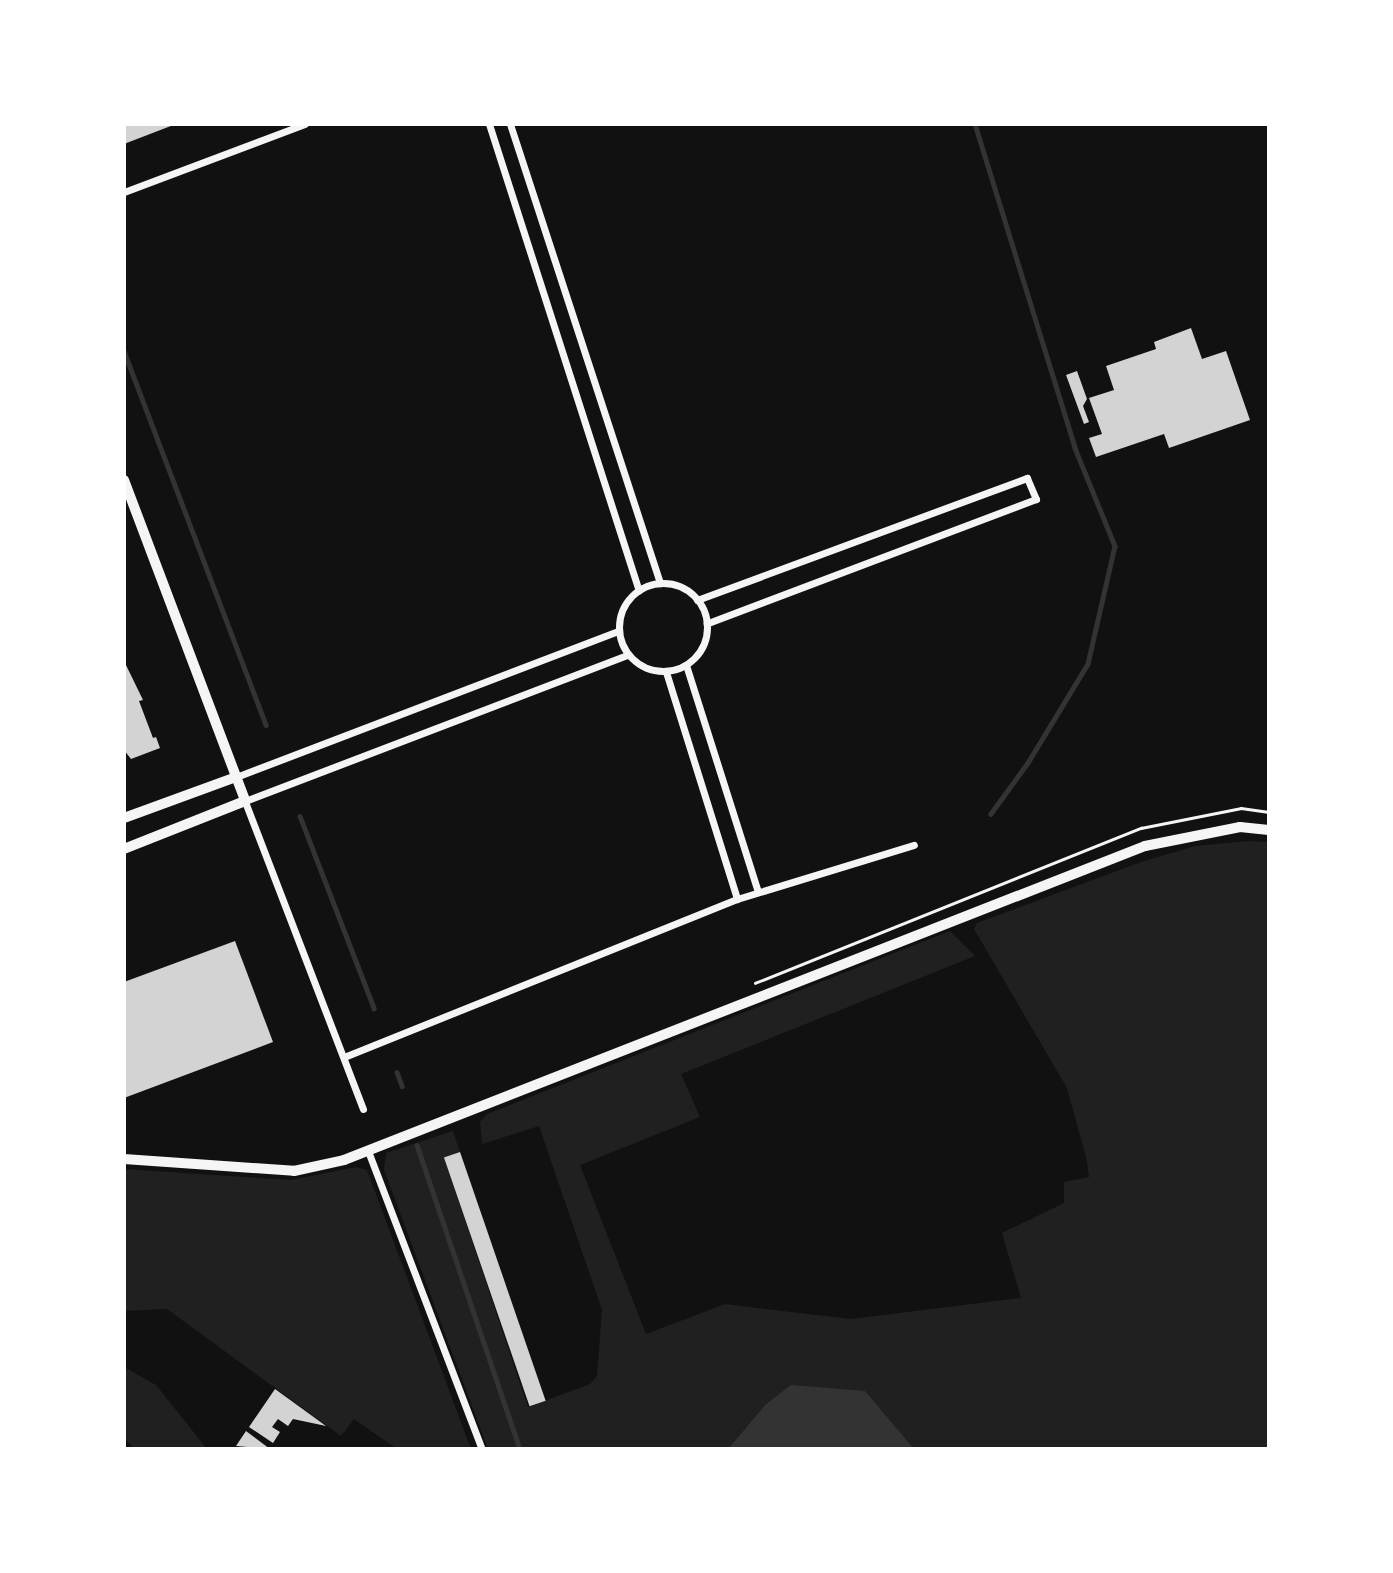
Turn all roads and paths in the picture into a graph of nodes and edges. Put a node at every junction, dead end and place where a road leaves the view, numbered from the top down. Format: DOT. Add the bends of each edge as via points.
graph roads {
  1 [pos="305,124"];
  2 [pos="489,124"];
  3 [pos="510,124"];
  4 [pos="124,192"];
  5 [pos="124,480"];
  6 [pos="128,502"];
  7 [pos="660,583"];
  8 [pos="639,590"];
  9 [pos="697,600"];
  10 [pos="707,623"];
  11 [pos="618,631"];
  12 [pos="627,655"];
  13 [pos="686,665"];
  14 [pos="666,672"];
  15 [pos="236,777"];
  16 [pos="245,801"];
  17 [pos="1269,811"];
  18 [pos="124,818"];
  19 [pos="1269,830"];
  20 [pos="914,845"];
  21 [pos="124,849"];
  22 [pos="758,892"];
  23 [pos="737,899"];
  24 [pos="752,985"];
  25 [pos="344,1057"];
  26 [pos="363,1109"];
  27 [pos="369,1152"];
  28 [pos="124,1159"];
  29 [pos="482,1449"];
  1 -- 4 [label="street"];
  2 -- 8 [label="street"];
  3 -- 7 [label="street"];
  5 -- 6 [label="street"];
  6 -- 15 [label="street"];
  7 -- 8 [label="street"];
  7 -- 9 [label="street" via="681,587"];
  8 -- 11 [label="street" via="623,607"];
  9 -- 10 [label="street"];
  9 -- 10 [label="street" via="1027,478 1036,499"];
  10 -- 13 [label="street" via="702,647"];
  11 -- 12 [label="street"];
  11 -- 15 [label="street"];
  12 -- 14 [label="street" via="645,668"];
  12 -- 16 [label="street"];
  13 -- 14 [label="street"];
  13 -- 22 [label="street"];
  14 -- 23 [label="street"];
  15 -- 16 [label="street"];
  15 -- 18 [label="street"];
  16 -- 21 [label="street"];
  16 -- 25 [label="street"];
  17 -- 24 [label="path" via="1241,808 1141,828"];
  19 -- 27 [label="main road" via="1240,827 1145,846"];
  20 -- 22 [label="street"];
  22 -- 23 [label="street"];
  23 -- 25 [label="street"];
  25 -- 26 [label="street"];
  27 -- 28 [label="main road" via="294,1171"];
  27 -- 29 [label="street"];
}
